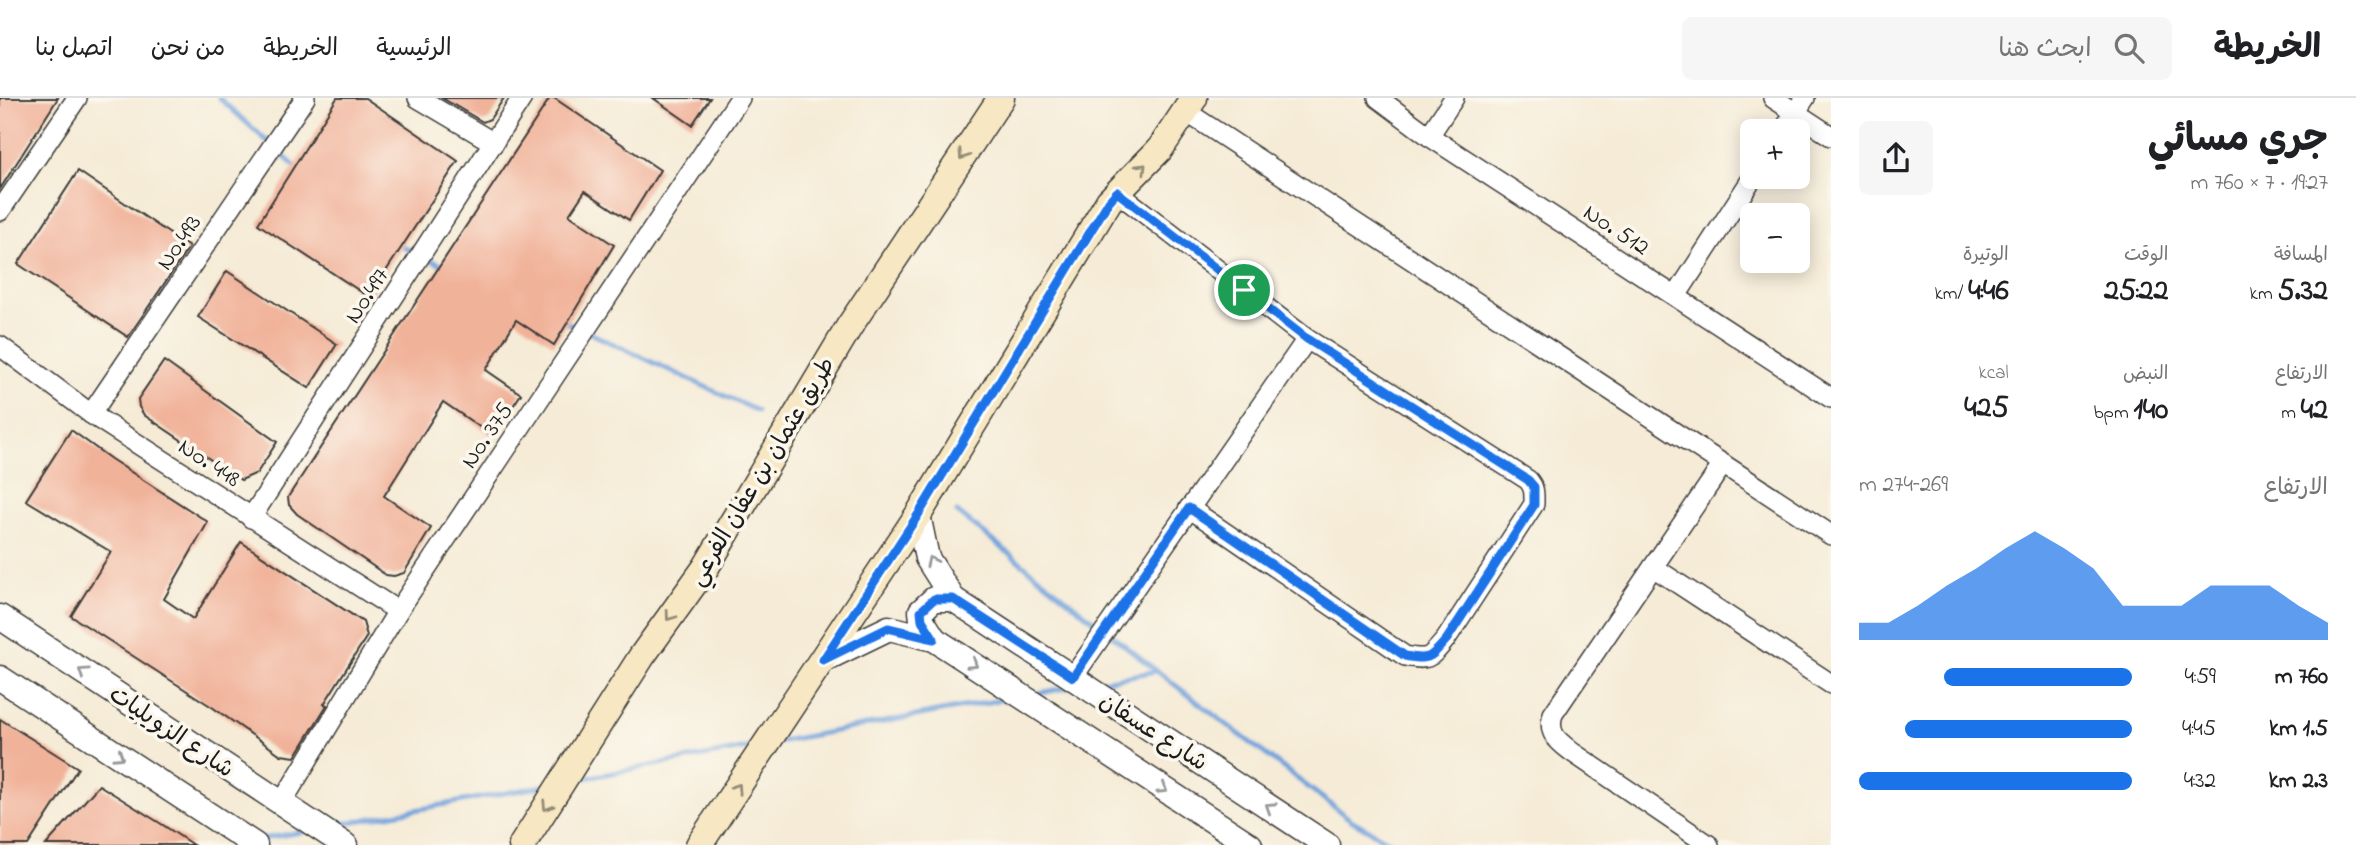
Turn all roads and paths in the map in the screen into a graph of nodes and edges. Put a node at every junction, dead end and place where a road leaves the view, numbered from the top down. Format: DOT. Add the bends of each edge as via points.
graph roads {
  1 [pos="77,98"];
  2 [pos="305,98"];
  3 [pos="418,98"];
  4 [pos="522,98"];
  5 [pos="740,98"];
  6 [pos="1001,98"];
  7 [pos="1378,98"];
  8 [pos="1454,98"];
  9 [pos="1773,98"];
  10 [pos="1190,105"];
  11 [pos="1800,105"];
  12 [pos="1429,136"];
  13 [pos="1831,136"];
  14 [pos="494,143"];
  15 [pos="1746,189"];
  16 [pos="1117,192"];
  17 [pos="0,211"];
  18 [pos="1676,296"];
  19 [pos="1307,339"];
  20 [pos="0,346"];
  21 [pos="1831,398"];
  22 [pos="91,414"];
  23 [pos="1723,464"];
  24 [pos="1189,508"];
  25 [pos="918,515"];
  26 [pos="251,518"];
  27 [pos="1831,535"];
  28 [pos="1653,567"];
  29 [pos="953,599"];
  30 [pos="398,611"];
  31 [pos="0,617"];
  32 [pos="934,639"];
  33 [pos="823,660"];
  34 [pos="1073,677"];
  35 [pos="0,678"];
  36 [pos="1831,684"];
  37 [pos="281,804"];
  38 [pos="254,845"];
  39 [pos="345,845"];
  40 [pos="522,845"];
  41 [pos="699,845"];
  42 [pos="1250,845"];
  43 [pos="1327,845"];
  44 [pos="1709,845"];
  1 -- 17 [label="street"];
  2 -- 22 [label="street, No.493"];
  3 -- 14 [label="street"];
  4 -- 14 [label="street, No.497"];
  5 -- 30 [label="street, No. 375"];
  6 -- 40 [label="main road, طريق عثمان بن عفان الفرعي, one-way" via="849,327 705,567 642,656"];
  7 -- 12 [label="street, No. 512"];
  8 -- 12 [label="street"];
  9 -- 11 [label="street"];
  16 -- 10 [label="main road, one-way" via="1160,149"];
  10 -- 23 [label="street"];
  11 -- 13 [label="street"];
  12 -- 18 [label="street, No. 512"];
  14 -- 26 [label="street, No.497"];
  15 -- 18 [label="street"];
  16 -- 19 [label="street"];
  16 -- 25 [label="main road"];
  18 -- 21 [label="street, No. 512"];
  19 -- 24 [label="street"];
  19 -- 24 [label="street" via="1534,487 1534,505 1447,639 1423,660 1405,656"];
  20 -- 22 [label="street, No. 448"];
  22 -- 26 [label="street, No. 448"];
  23 -- 27 [label="street"];
  23 -- 28 [label="street"];
  24 -- 34 [label="street"];
  29 -- 25 [label="street, شارع عسفان, one-way" via="927,558"];
  25 -- 33 [label="main road"];
  26 -- 30 [label="street, No. 448"];
  28 -- 36 [label="street"];
  28 -- 44 [label="street" via="1553,715 1551,731 1572,752"];
  29 -- 32 [label="street" via="934,599 921,611"];
  29 -- 34 [label="street, شارع عسفان"];
  30 -- 37 [label="street, No. 375"];
  37 -- 31 [label="street, شارع الزويليات, one-way"];
  32 -- 33 [label="street, شارع عسفان" via="888,628"];
  32 -- 42 [label="street, شارع عسفان, one-way"];
  41 -- 33 [label="main road, one-way"];
  43 -- 34 [label="street, شارع عسفان, one-way"];
  35 -- 38 [label="street, شارع الزويليات, one-way"];
  37 -- 39 [label="street, شارع الزويليات"];
}
